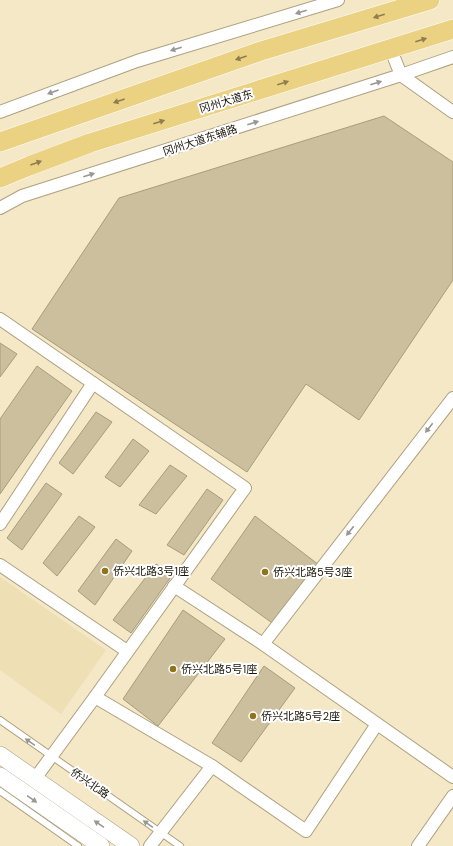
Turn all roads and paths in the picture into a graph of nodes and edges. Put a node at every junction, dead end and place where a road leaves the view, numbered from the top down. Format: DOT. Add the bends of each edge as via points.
graph roads {
  1 [pos="338,0"];
  2 [pos="430,0"];
  3 [pos="404,4"];
  4 [pos="453,29"];
  5 [pos="391,50"];
  6 [pos="453,57"];
  7 [pos="401,75"];
  8 [pos="0,112"];
  9 [pos="453,112"];
  10 [pos="0,142"];
  11 [pos="0,178"];
  12 [pos="0,208"];
  13 [pos="0,319"];
  14 [pos="93,383"];
  15 [pos="453,398"];
  16 [pos="0,524"];
  17 [pos="0,565"];
  18 [pos="174,586"];
  19 [pos="263,644"];
  20 [pos="127,651"];
  21 [pos="96,697"];
  22 [pos="0,720"];
  23 [pos="378,724"];
  24 [pos="0,755"];
  25 [pos="51,756"];
  26 [pos="212,766"];
  27 [pos="0,776"];
  28 [pos="453,777"];
  29 [pos="34,780"];
  30 [pos="0,791"];
  31 [pos="453,796"];
  32 [pos="161,832"];
  33 [pos="78,846"];
  34 [pos="101,846"];
  35 [pos="131,846"];
  36 [pos="150,846"];
  37 [pos="180,846"];
  38 [pos="418,846"];
  1 -- 8 [label="street, one-way" via="137,61"];
  2 -- 3 [label="main road"];
  3 -- 10 [label="main road, one-way"];
  5 -- 4 [label="main road, 冈州大道东, one-way"];
  5 -- 7 [label="street"];
  11 -- 5 [label="main road, 冈州大道东, one-way" via="90,143"];
  6 -- 7 [label="street, 冈州大道东辅路"];
  7 -- 9 [label="street"];
  12 -- 7 [label="street, 冈州大道东辅路, one-way" via="22,196"];
  13 -- 14 [label="street"];
  14 -- 16 [label="street"];
  14 -- 18 [label="street" via="245,488"];
  15 -- 19 [label="street, one-way"];
  17 -- 20 [label="street"];
  18 -- 19 [label="street"];
  18 -- 20 [label="street"];
  19 -- 23 [label="street"];
  20 -- 21 [label="street"];
  21 -- 25 [label="street"];
  21 -- 26 [label="street"];
  25 -- 22 [label="lane, 侨兴北路, one-way"];
  23 -- 26 [label="street" via="306,831"];
  23 -- 28 [label="street"];
  24 -- 29 [label="main road"];
  25 -- 29 [label="street"];
  32 -- 25 [label="lane, 侨兴北路, one-way"];
  26 -- 32 [label="street"];
  27 -- 34 [label="main road, one-way"];
  35 -- 29 [label="main road, one-way"];
  30 -- 33 [label="lane"];
  31 -- 38 [label="street"];
  32 -- 36 [label="street"];
  32 -- 37 [label="lane, 侨兴北路"];
}
